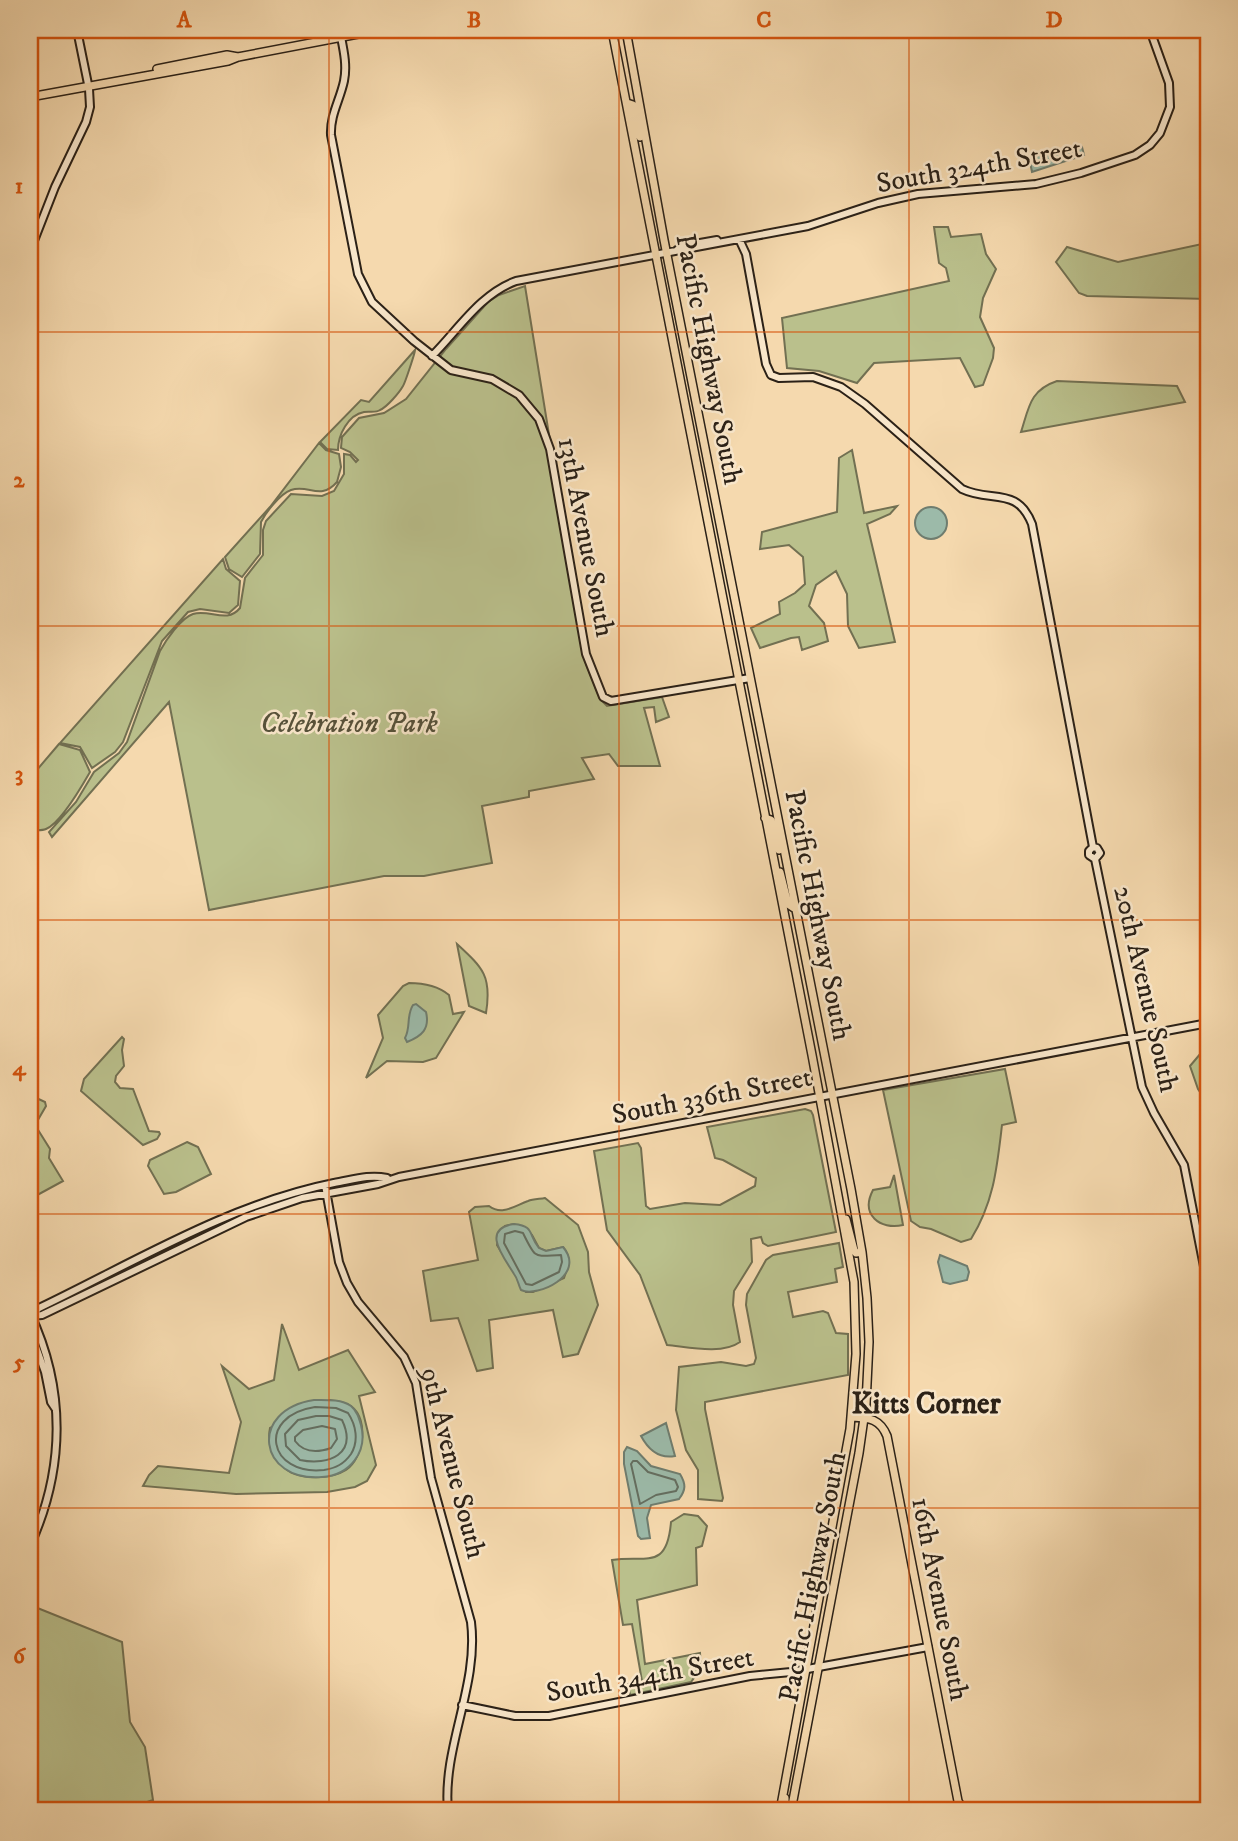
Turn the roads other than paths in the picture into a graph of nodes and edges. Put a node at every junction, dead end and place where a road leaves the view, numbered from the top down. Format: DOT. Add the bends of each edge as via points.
graph roads {
  1 [pos="77,30"];
  2 [pos="379,30"];
  3 [pos="612,30"];
  4 [pos="626,30"];
  5 [pos="1150,30"];
  6 [pos="341,37"];
  7 [pos="236,56"];
  8 [pos="184,64"];
  9 [pos="144,76"];
  10 [pos="88,85"];
  11 [pos="30,97"];
  12 [pos="627,103"];
  13 [pos="650,167"];
  14 [pos="752,237"];
  15 [pos="739,239"];
  16 [pos="30,251"];
  17 [pos="667,252"];
  18 [pos="745,252"];
  19 [pos="656,254"];
  20 [pos="432,356"];
  21 [pos="750,678"];
  22 [pos="738,680"];
  23 [pos="765,818"];
  24 [pos="772,852"];
  25 [pos="786,867"];
  26 [pos="794,908"];
  27 [pos="1208,1023"];
  28 [pos="1132,1037"];
  29 [pos="832,1094"];
  30 [pos="820,1096"];
  31 [pos="389,1179"];
  32 [pos="326,1185"];
  33 [pos="327,1193"];
  34 [pos="840,1205"];
  35 [pos="862,1252"];
  36 [pos="1208,1287"];
  37 [pos="31,1314"];
  38 [pos="30,1330"];
  39 [pos="55,1408"];
  40 [pos="852,1417"];
  41 [pos="865,1418"];
  42 [pos="30,1546"];
  43 [pos="928,1647"];
  44 [pos="817,1667"];
  45 [pos="805,1670"];
  46 [pos="462,1705"];
  47 [pos="958,1801"];
  48 [pos="448,1811"];
  49 [pos="782,1811"];
  50 [pos="791,1811"];
  51 [pos="954,1811"];
  52 [pos="964,1811"];
  1 -- 10 [label="street"];
  2 -- 6 [label="main road"];
  3 -- 12 [label="main road, Pacific Highway South"];
  4 -- 13 [label="main road, Pacific Highway South"];
  5 -- 14 [label="street, South 324th Street" via="1171,99 1160,133 1135,155 1023,186 918,194 817,224"];
  6 -- 7 [label="main road"];
  6 -- 20 [label="street, 13th Avenue South" via="346,72 331,135 358,274 376,307"];
  7 -- 8 [label="main road"];
  7 -- 9 [label="main road"];
  8 -- 9 [label="main road"];
  8 -- 10 [label="main road"];
  9 -- 10 [label="main road"];
  10 -- 11 [label="main road"];
  10 -- 16 [label="street" via="86,122"];
  12 -- 13 [label="main road" via="633,105"];
  12 -- 19 [label="main road, Pacific Highway South"];
  13 -- 17 [label="main road, Pacific Highway South"];
  14 -- 15 [label="street, South 324th Street"];
  14 -- 18 [label="street"];
  15 -- 17 [label="street, South 324th Street"];
  15 -- 18 [label="street"];
  17 -- 19 [label="street, South 324th Street"];
  17 -- 21 [label="main road, Pacific Highway South"];
  18 -- 28 [label="street, 20th Avenue South" via="771,375 813,377 841,387 953,483 971,493 1006,497 1026,512 1032,524 1093,847 1100,852 1095,859"];
  19 -- 20 [label="street, South 324th Street" via="506,285 488,296"];
  19 -- 22 [label="main road, Pacific Highway South"];
  20 -- 22 [label="street, 13th Avenue South" via="454,371 506,386 525,400 539,419 550,449 586,654 603,696 611,701"];
  21 -- 22 [label="street"];
  21 -- 25 [label="main road, Pacific Highway South"];
  22 -- 23 [label="main road, Pacific Highway South"];
  23 -- 24 [label="main road, Pacific Highway South"];
  23 -- 25 [label="main road" via="771,820"];
  24 -- 26 [label="main road" via="788,904"];
  24 -- 30 [label="main road, Pacific Highway South"];
  25 -- 26 [label="main road, Pacific Highway South"];
  26 -- 29 [label="main road, Pacific Highway South"];
  27 -- 28 [label="street, South 336th Street"];
  28 -- 29 [label="street, South 336th Street"];
  28 -- 36 [label="street, 20th Avenue South" via="1142,1087 1184,1165"];
  29 -- 30 [label="street, South 336th Street"];
  29 -- 35 [label="main road, Pacific Highway South"];
  30 -- 31 [label="street, South 336th Street"];
  30 -- 34 [label="main road, Pacific Highway South"];
  31 -- 32 [label="street, South 336th Street" via="375,1175"];
  31 -- 33 [label="street, South 336th Street"];
  32 -- 33 [label="street, 9th Avenue South"];
  32 -- 37 [label="street, South 336th Street" via="226,1216"];
  33 -- 37 [label="street, South 336th Street" via="246,1217 43,1315"];
  33 -- 46 [label="street, 9th Avenue South" via="346,1283 404,1357 418,1388 430,1478 471,1622 472,1651"];
  34 -- 35 [label="main road" via="854,1250"];
  34 -- 40 [label="main road, Pacific Highway South" via="855,1301"];
  35 -- 41 [label="main road, Pacific Highway South" via="869,1342"];
  37 -- 39 [label="street" via="53,1374"];
  38 -- 39 [label="street"];
  39 -- 42 [label="street" via="51,1487"];
  40 -- 41 [label="main road"];
  40 -- 45 [label="main road, Pacific Highway South"];
  41 -- 43 [label="main road, 16th Avenue South" via="880,1423 887,1436"];
  41 -- 44 [label="main road, Pacific Highway South"];
  43 -- 44 [label="street, South 344th Street"];
  43 -- 47 [label="main road, 16th Avenue South"];
  44 -- 45 [label="street, South 344th Street"];
  44 -- 50 [label="main road, Pacific Highway South"];
  45 -- 46 [label="street, South 344th Street" via="750,1676 549,1716 515,1716"];
  45 -- 49 [label="main road, Pacific Highway South"];
  46 -- 48 [label="street, 9th Avenue South" via="448,1769"];
  47 -- 51 [label="main road"];
  47 -- 52 [label="main road, 16th Avenue South"];
}
